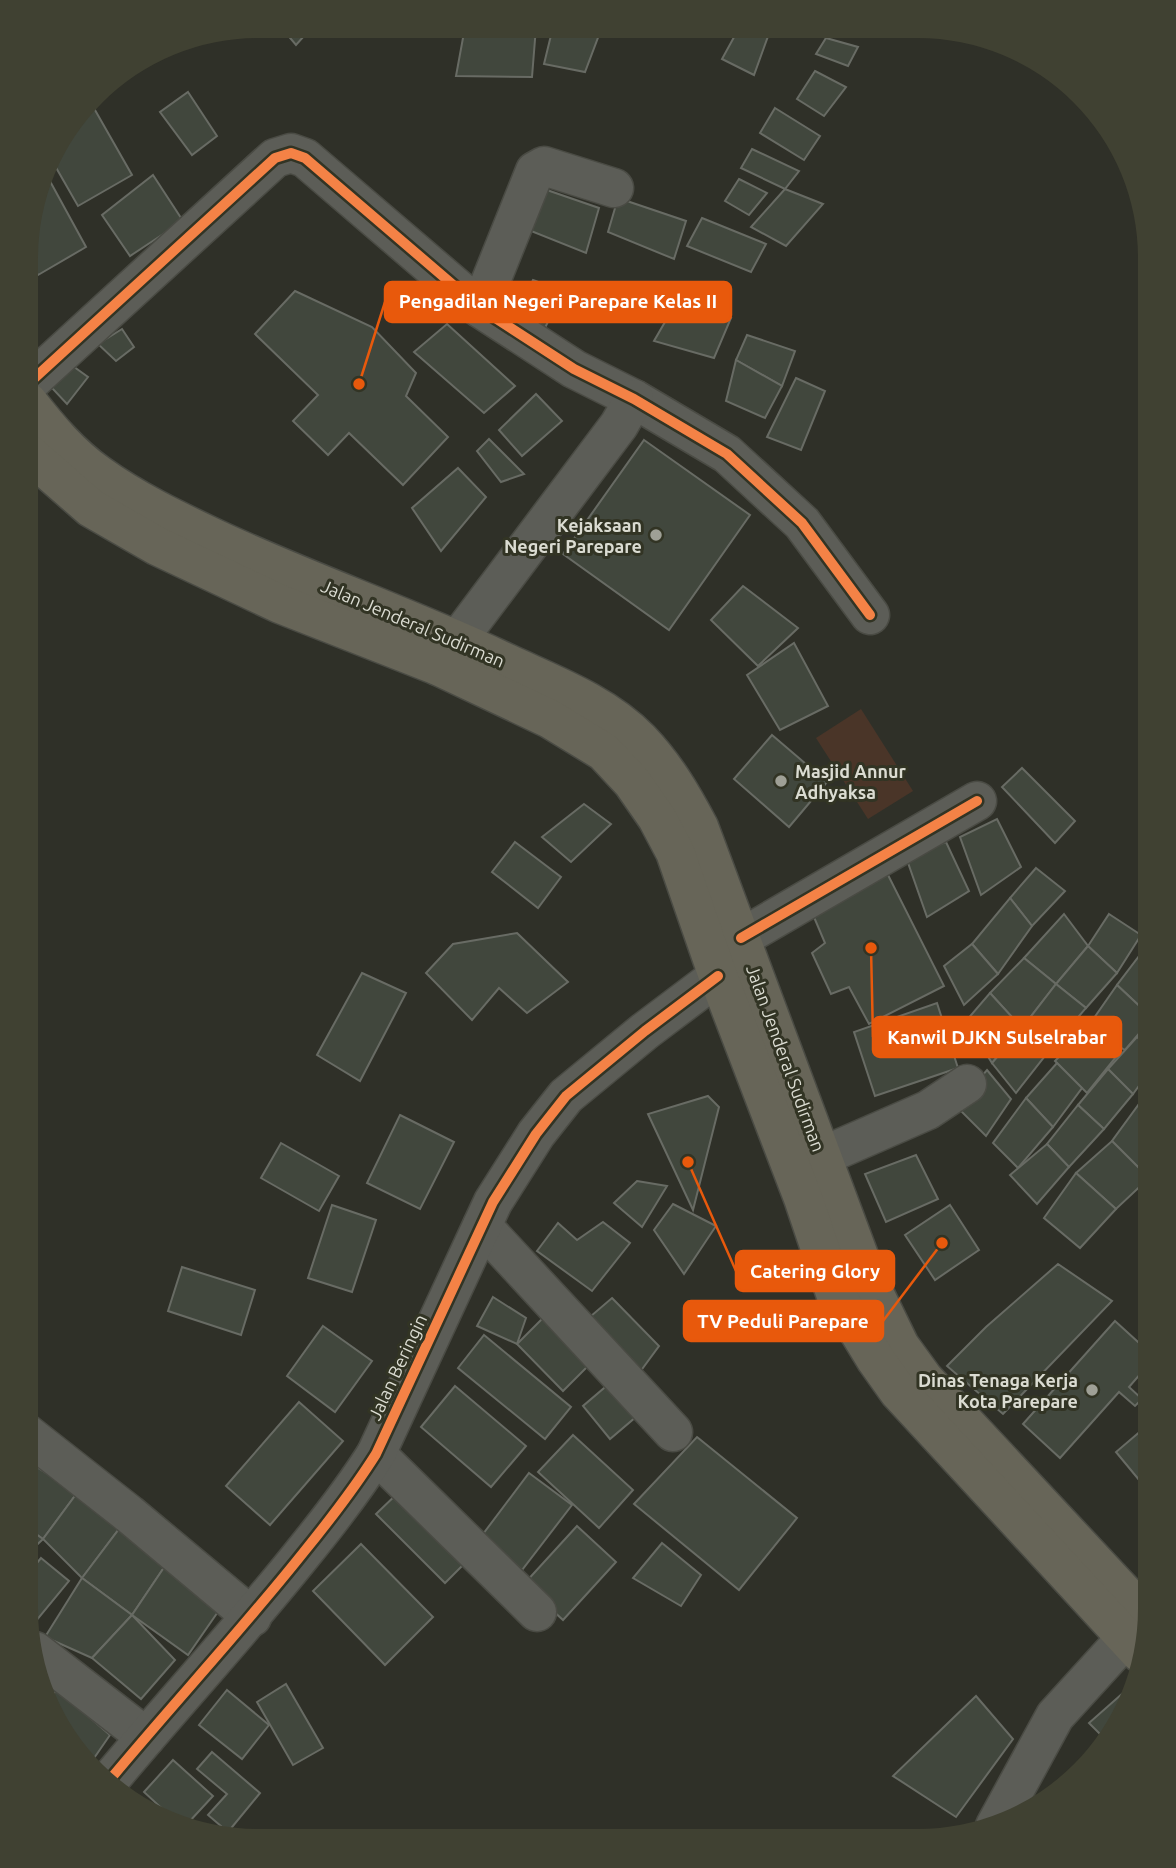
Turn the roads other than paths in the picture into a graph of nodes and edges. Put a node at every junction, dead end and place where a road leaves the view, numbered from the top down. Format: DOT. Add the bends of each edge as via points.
graph roads {
  1 [pos="614,188"];
  2 [pos="480,308"];
  3 [pos="39,374"];
  4 [pos="634,399"];
  5 [pos="40,450"];
  6 [pos="870,615"];
  7 [pos="447,653"];
  8 [pos="977,801"];
  9 [pos="735,956"];
  10 [pos="967,1084"];
  11 [pos="823,1156"];
  12 [pos="482,1226"];
  13 [pos="888,1353"];
  14 [pos="673,1432"];
  15 [pos="39,1444"];
  16 [pos="376,1454"];
  17 [pos="537,1612"];
  18 [pos="252,1617"];
  19 [pos="1136,1634"];
  20 [pos="1135,1640"];
  21 [pos="44,1658"];
  22 [pos="146,1737"];
  23 [pos="114,1775"];
  24 [pos="1002,1813"];
  1 -- 2 [label="street" via="544,166 535,170"];
  2 -- 3 [label="street" via="305,158 290,153 275,158"];
  2 -- 4 [label="street" via="574,369"];
  4 -- 6 [label="street" via="737,463 802,523"];
  4 -- 7 [label="street"];
  5 -- 7 [label="main road, Jalan Jenderal Sudirman" via="97,474 154,509"];
  7 -- 9 [label="main road, Jalan Jenderal Sudirman" via="569,692 639,738 674,780 699,827"];
  8 -- 9 [label="street, Jalan Beringin"];
  9 -- 11 [label="main road, Jalan Jenderal Sudirman"];
  9 -- 12 [label="street, Jalan Beringin" via="566,1096 512,1168"];
  9 -- 13 [label="main road, Jalan Jenderal Sudirman" via="803,1198 835,1293"];
  10 -- 11 [label="street" via="928,1110"];
  11 -- 13 [label="main road, Jalan Jenderal Sudirman"];
  12 -- 14 [label="street"];
  12 -- 16 [label="street, Jalan Beringin"];
  13 -- 19 [label="main road, Jalan Jenderal Sudirman" via="924,1380"];
  15 -- 18 [label="street"];
  16 -- 17 [label="street"];
  16 -- 18 [label="street, Jalan Beringin"];
  18 -- 22 [label="street, Jalan Beringin"];
  20 -- 24 [label="street" via="1055,1716"];
  21 -- 22 [label="street"];
  22 -- 23 [label="street, Jalan Beringin"];
}
